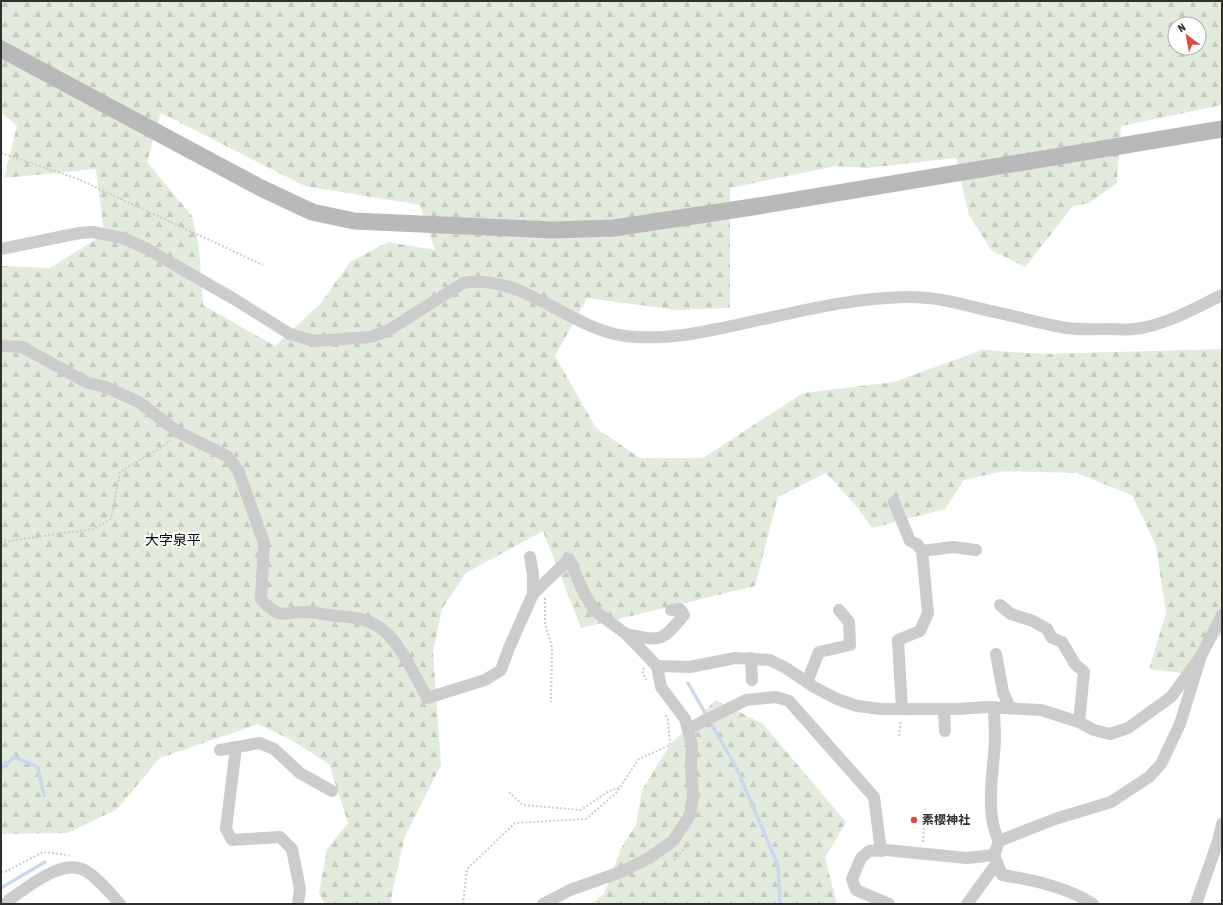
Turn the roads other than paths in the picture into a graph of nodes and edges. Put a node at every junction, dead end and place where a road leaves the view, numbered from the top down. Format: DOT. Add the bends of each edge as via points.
graph roads {
  1 [pos="1,49"];
  2 [pos="1222,129"];
  3 [pos="1,249"];
  4 [pos="1222,295"];
  5 [pos="1,346"];
  6 [pos="894,502"];
  7 [pos="976,550"];
  8 [pos="922,551"];
  9 [pos="530,557"];
  10 [pos="533,594"];
  11 [pos="1000,605"];
  12 [pos="671,610"];
  13 [pos="839,610"];
  14 [pos="1222,615"];
  15 [pos="626,634"];
  16 [pos="996,654"];
  17 [pos="1201,656"];
  18 [pos="751,658"];
  19 [pos="653,662"];
  20 [pos="752,680"];
  21 [pos="807,682"];
  22 [pos="994,707"];
  23 [pos="1010,708"];
  24 [pos="902,709"];
  25 [pos="944,709"];
  26 [pos="1079,722"];
  27 [pos="688,729"];
  28 [pos="945,731"];
  29 [pos="236,747"];
  30 [pos="220,750"];
  31 [pos="332,791"];
  32 [pos="1222,824"];
  33 [pos="999,841"];
  34 [pos="881,851"];
  35 [pos="996,859"];
  36 [pos="6,904"];
  37 [pos="120,904"];
  38 [pos="298,904"];
  39 [pos="543,904"];
  40 [pos="889,904"];
  41 [pos="967,904"];
  42 [pos="1093,904"];
  43 [pos="1196,904"];
  1 -- 2 [label="street" via="254,184 312,212 354,221 554,230 614,228"];
  3 -- 4 [label="street" via="79,233 93,232 123,238 234,298 290,334 315,341 370,337 389,330 463,283 476,281 500,285 533,296 563,314 598,330 624,336 653,337 692,334 820,306 905,297 956,301 1068,328 1135,329 1176,318"];
  5 -- 10 [label="street" via="22,347 86,382 105,387 139,402 178,432 227,456 238,470 264,543 261,599 272,611 289,615 308,612 331,616 355,616 379,628 403,653 427,698 484,680 501,670"];
  6 -- 8 [label="street" via="910,541 917,544"];
  7 -- 8 [label="street" via="953,547"];
  8 -- 24 [label="street" via="928,613 920,631 898,640"];
  9 -- 10 [label="street"];
  10 -- 15 [label="street" via="569,560 584,594 595,611"];
  11 -- 26 [label="street" via="1011,614 1047,629 1052,638 1062,642 1068,660 1084,672"];
  12 -- 15 [label="street" via="680,609 684,615 666,636 653,639"];
  13 -- 21 [label="street" via="849,622 850,645 819,652"];
  14 -- 17 [label="street"];
  15 -- 19 [label="street"];
  16 -- 23 [label="street" via="1003,692"];
  17 -- 26 [label="street" via="1171,698 1128,728 1110,734 1094,730"];
  17 -- 33 [label="street" via="1180,724 1161,764 1149,777 1111,802 1055,819"];
  18 -- 19 [label="street" via="735,658 690,667"];
  18 -- 20 [label="street"];
  18 -- 21 [label="street" via="770,660"];
  19 -- 27 [label="street" via="661,687 685,719"];
  21 -- 24 [label="street" via="836,700 857,706"];
  22 -- 23 [label="street"];
  22 -- 25 [label="street"];
  22 -- 33 [label="street" via="992,815"];
  23 -- 26 [label="street" via="1041,710"];
  24 -- 25 [label="street"];
  25 -- 28 [label="street"];
  27 -- 34 [label="street" via="746,700 776,697 789,701 874,798"];
  27 -- 39 [label="street" via="692,745 693,796 690,815 673,841 636,865 570,890"];
  29 -- 30 [label="street"];
  29 -- 31 [label="street" via="260,743 274,749 300,773"];
  29 -- 38 [label="street" via="226,829 232,840 280,837 292,849 300,888"];
  32 -- 43 [label="street"];
  33 -- 35 [label="street"];
  34 -- 35 [label="street"];
  34 -- 40 [label="street" via="869,851 861,858 852,879 856,890"];
  35 -- 41 [label="street"];
  35 -- 42 [label="street" via="1002,875 1031,880 1082,897"];
  36 -- 37 [label="street" via="53,872 73,866 87,871"];
}
